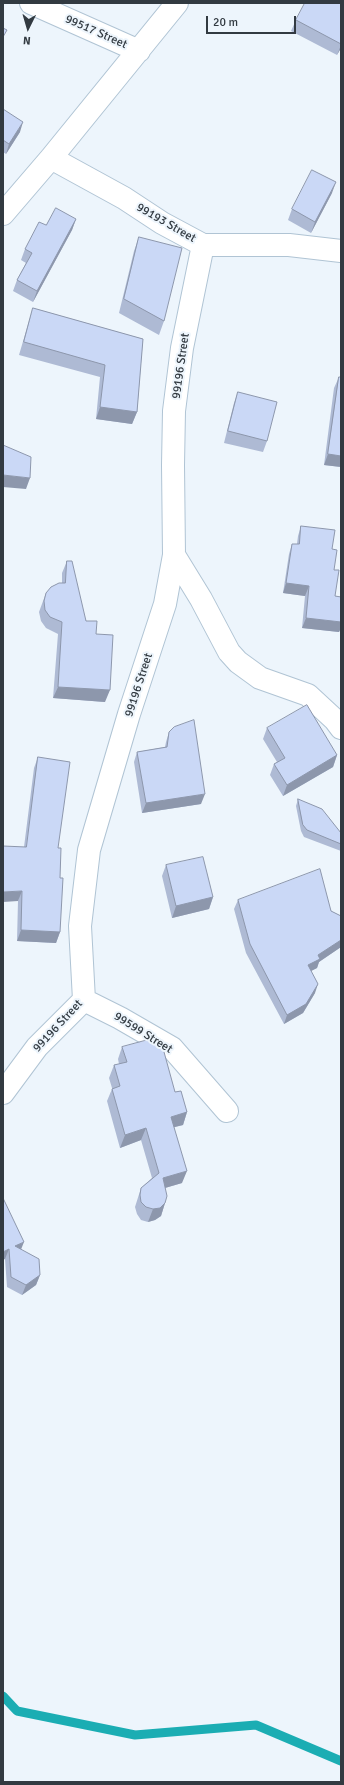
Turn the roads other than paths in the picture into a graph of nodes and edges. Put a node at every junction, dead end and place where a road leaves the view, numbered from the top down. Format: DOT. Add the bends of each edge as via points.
graph roads {
  1 [pos="31,3"];
  2 [pos="177,3"];
  3 [pos="139,51"];
  4 [pos="51,158"];
  5 [pos="3,214"];
  6 [pos="203,245"];
  7 [pos="341,251"];
  8 [pos="174,555"];
  9 [pos="341,728"];
  10 [pos="84,1000"];
  11 [pos="3,1093"];
  12 [pos="227,1111"];
  1 -- 3 [label="street, 99517 Street"];
  2 -- 3 [label="street"];
  3 -- 4 [label="street"];
  4 -- 5 [label="street"];
  4 -- 6 [label="street, 99193 Street"];
  6 -- 7 [label="street, 99193 Street" via="289,245"];
  6 -- 8 [label="street, 99196 Street" via="182,348 174,411"];
  8 -- 9 [label="street" via="229,652 238,662 260,678 308,696"];
  8 -- 10 [label="street, 99196 Street" via="165,604 89,850 80,926"];
  10 -- 11 [label="street, 99196 Street" via="38,1047"];
  10 -- 12 [label="street, 99599 Street" via="172,1048"];
}
